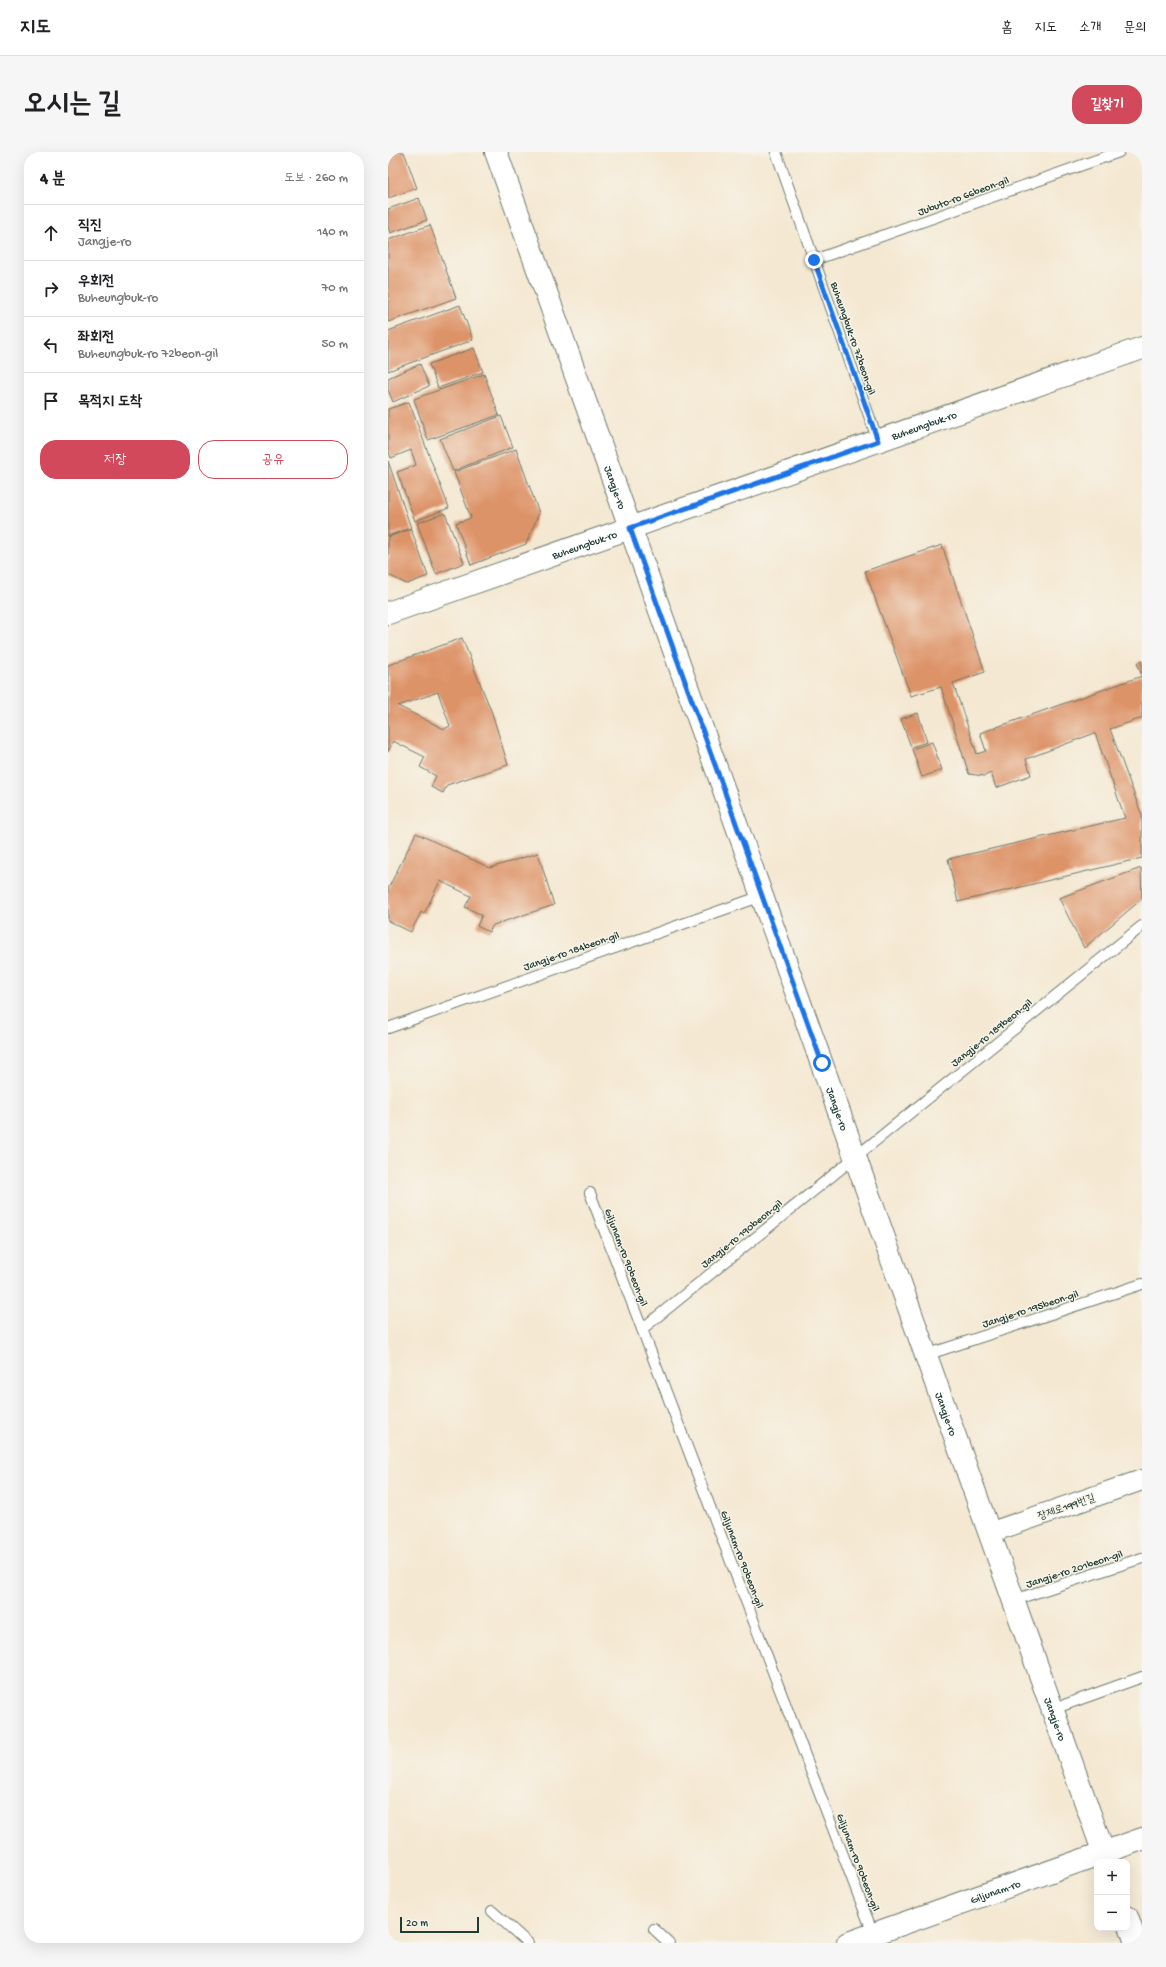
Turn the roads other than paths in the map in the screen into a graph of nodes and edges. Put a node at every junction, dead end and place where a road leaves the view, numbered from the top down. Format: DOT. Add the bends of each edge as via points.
graph roads {
  1 [pos="496,152"];
  2 [pos="776,152"];
  3 [pos="1119,152"];
  4 [pos="814,260"];
  5 [pos="1142,348"];
  6 [pos="878,441"];
  7 [pos="630,528"];
  8 [pos="388,613"];
  9 [pos="762,896"];
  10 [pos="1142,926"];
  11 [pos="388,1028"];
  12 [pos="855,1156"];
  13 [pos="590,1193"];
  14 [pos="1142,1284"];
  15 [pos="642,1329"];
  16 [pos="926,1355"];
  17 [pos="1142,1480"];
  18 [pos="990,1533"];
  19 [pos="1142,1558"];
  20 [pos="1014,1600"];
  21 [pos="1142,1678"];
  22 [pos="1053,1709"];
  23 [pos="1142,1839"];
  24 [pos="1106,1857"];
  25 [pos="492,1911"];
  26 [pos="1130,1926"];
  27 [pos="654,1929"];
  28 [pos="875,1938"];
  29 [pos="528,1943"];
  30 [pos="669,1943"];
  31 [pos="848,1943"];
  32 [pos="1136,1943"];
  1 -- 7 [label="main road, Jangje-ro"];
  2 -- 4 [label="lane, Buheungbuk-ro 72beon-gil"];
  3 -- 4 [label="lane, Jubuto-ro 66beon-gil"];
  4 -- 6 [label="lane, Buheungbuk-ro 72beon-gil"];
  5 -- 6 [label="main road, Buheungbuk-ro"];
  6 -- 7 [label="main road, Buheungbuk-ro"];
  7 -- 8 [label="main road, Buheungbuk-ro"];
  7 -- 9 [label="main road, Jangje-ro"];
  9 -- 11 [label="lane, Jangje-ro 184beon-gil"];
  9 -- 12 [label="main road, Jangje-ro"];
  10 -- 12 [label="lane, Jangje-ro 189beon-gil"];
  12 -- 15 [label="lane, Jangje-ro 190beon-gil"];
  12 -- 16 [label="main road, Jangje-ro"];
  13 -- 15 [label="lane, Giljunam-ro 90beon-gil"];
  14 -- 16 [label="lane, Jangje-ro 195beon-gil"];
  15 -- 28 [label="lane, Giljunam-ro 90beon-gil"];
  16 -- 18 [label="main road, Jangje-ro"];
  17 -- 18 [label="street, 장제로199번길"];
  18 -- 20 [label="main road, Jangje-ro"];
  19 -- 20 [label="lane, Jangje-ro 201beon-gil"];
  20 -- 22 [label="main road, Jangje-ro"];
  21 -- 22 [label="lane"];
  22 -- 24 [label="main road, Jangje-ro"];
  23 -- 24 [label="main road, Giljunam-ro"];
  24 -- 28 [label="main road, Giljunam-ro"];
  25 -- 29 [label="lane"];
  26 -- 32 [label="main road"];
  27 -- 30 [label="lane"];
  28 -- 31 [label="main road, Giljunam-ro"];
}
